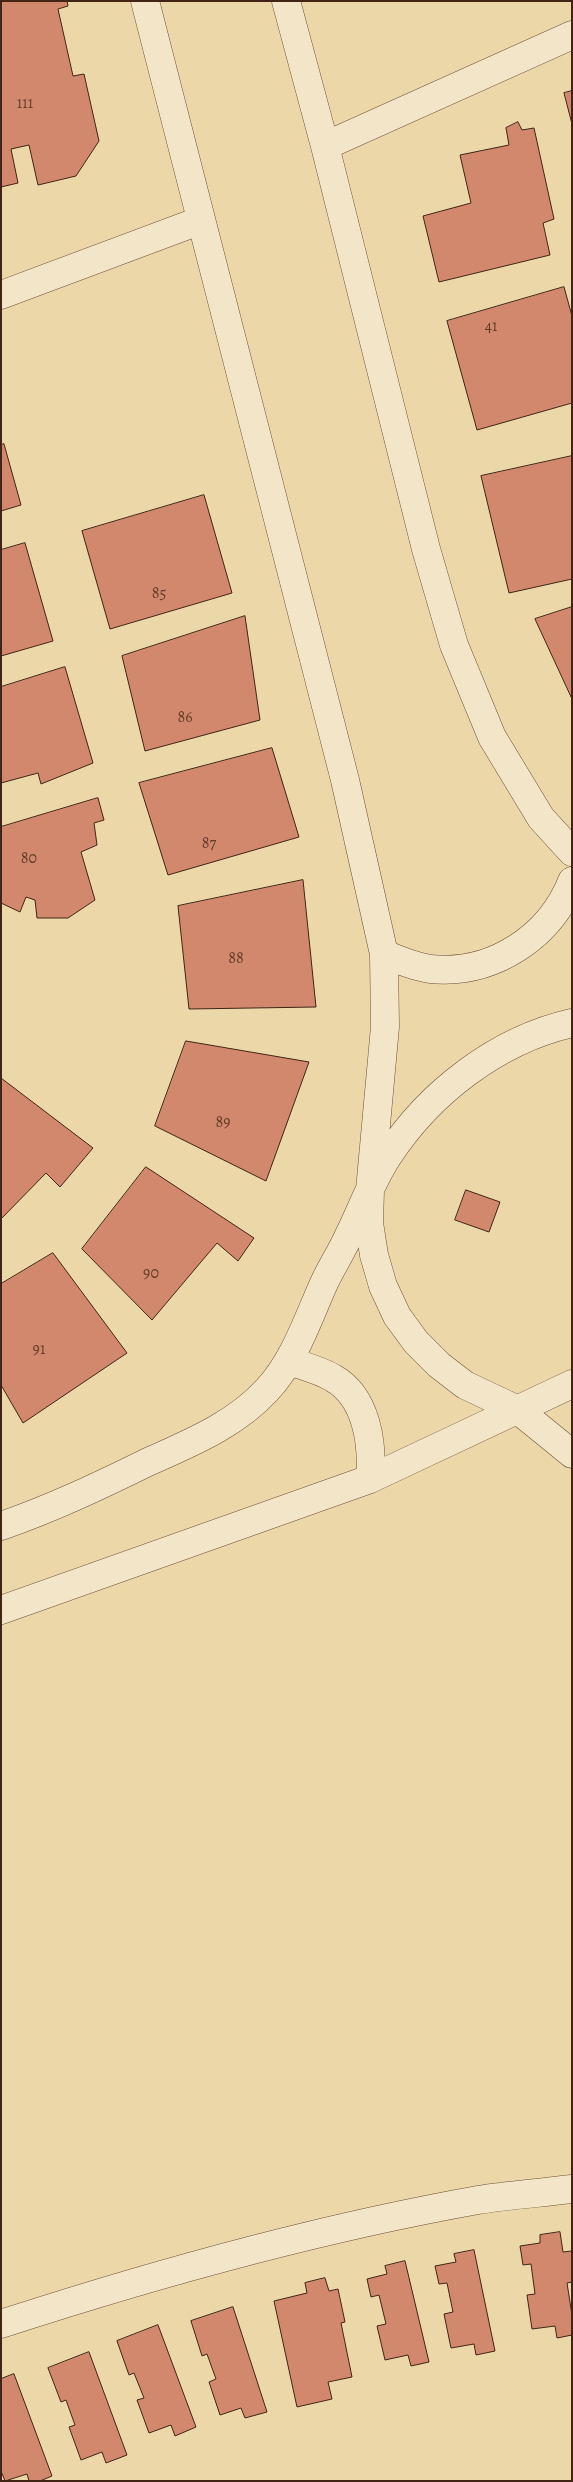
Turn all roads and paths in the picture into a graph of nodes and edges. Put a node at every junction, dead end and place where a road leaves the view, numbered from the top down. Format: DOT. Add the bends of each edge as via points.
graph roads {
  1 [pos="144,1"];
  2 [pos="286,1"];
  3 [pos="572,35"];
  4 [pos="325,146"];
  5 [pos="200,221"];
  6 [pos="1,295"];
  7 [pos="572,852"];
  8 [pos="572,881"];
  9 [pos="384,954"];
  10 [pos="572,1023"];
  11 [pos="370,1190"];
  12 [pos="289,1361"];
  13 [pos="572,1384"];
  14 [pos="518,1410"];
  15 [pos="572,1454"];
  16 [pos="370,1478"];
  17 [pos="1,1526"];
  18 [pos="1,1610"];
  19 [pos="572,2189"];
  20 [pos="1,2324"];
  1 -- 5 [label="street"];
  2 -- 4 [label="street"];
  3 -- 4 [label="street"];
  4 -- 7 [label="street" via="426,549 454,646 492,737 541,818"];
  5 -- 6 [label="street"];
  5 -- 9 [label="street" via="344,780"];
  8 -- 9 [label="street" via="560,906 545,926 505,956 457,969 432,969 407,964"];
  9 -- 11 [label="street" via="385,1027"];
  10 -- 11 [label="street" via="530,1037 465,1074 410,1126 387,1157"];
  11 -- 12 [label="street"];
  11 -- 14 [label="street" via="369,1223 374,1255 397,1316 439,1366 465,1385"];
  12 -- 16 [label="street" via="334,1378 350,1394 362,1413 369,1434"];
  12 -- 17 [label="street" via="267,1391 222,1428 54,1507"];
  13 -- 14 [label="street"];
  14 -- 15 [label="street"];
  14 -- 16 [label="street"];
  16 -- 18 [label="street"];
  19 -- 20 [label="street" via="480,2200 276,2243"];
}
